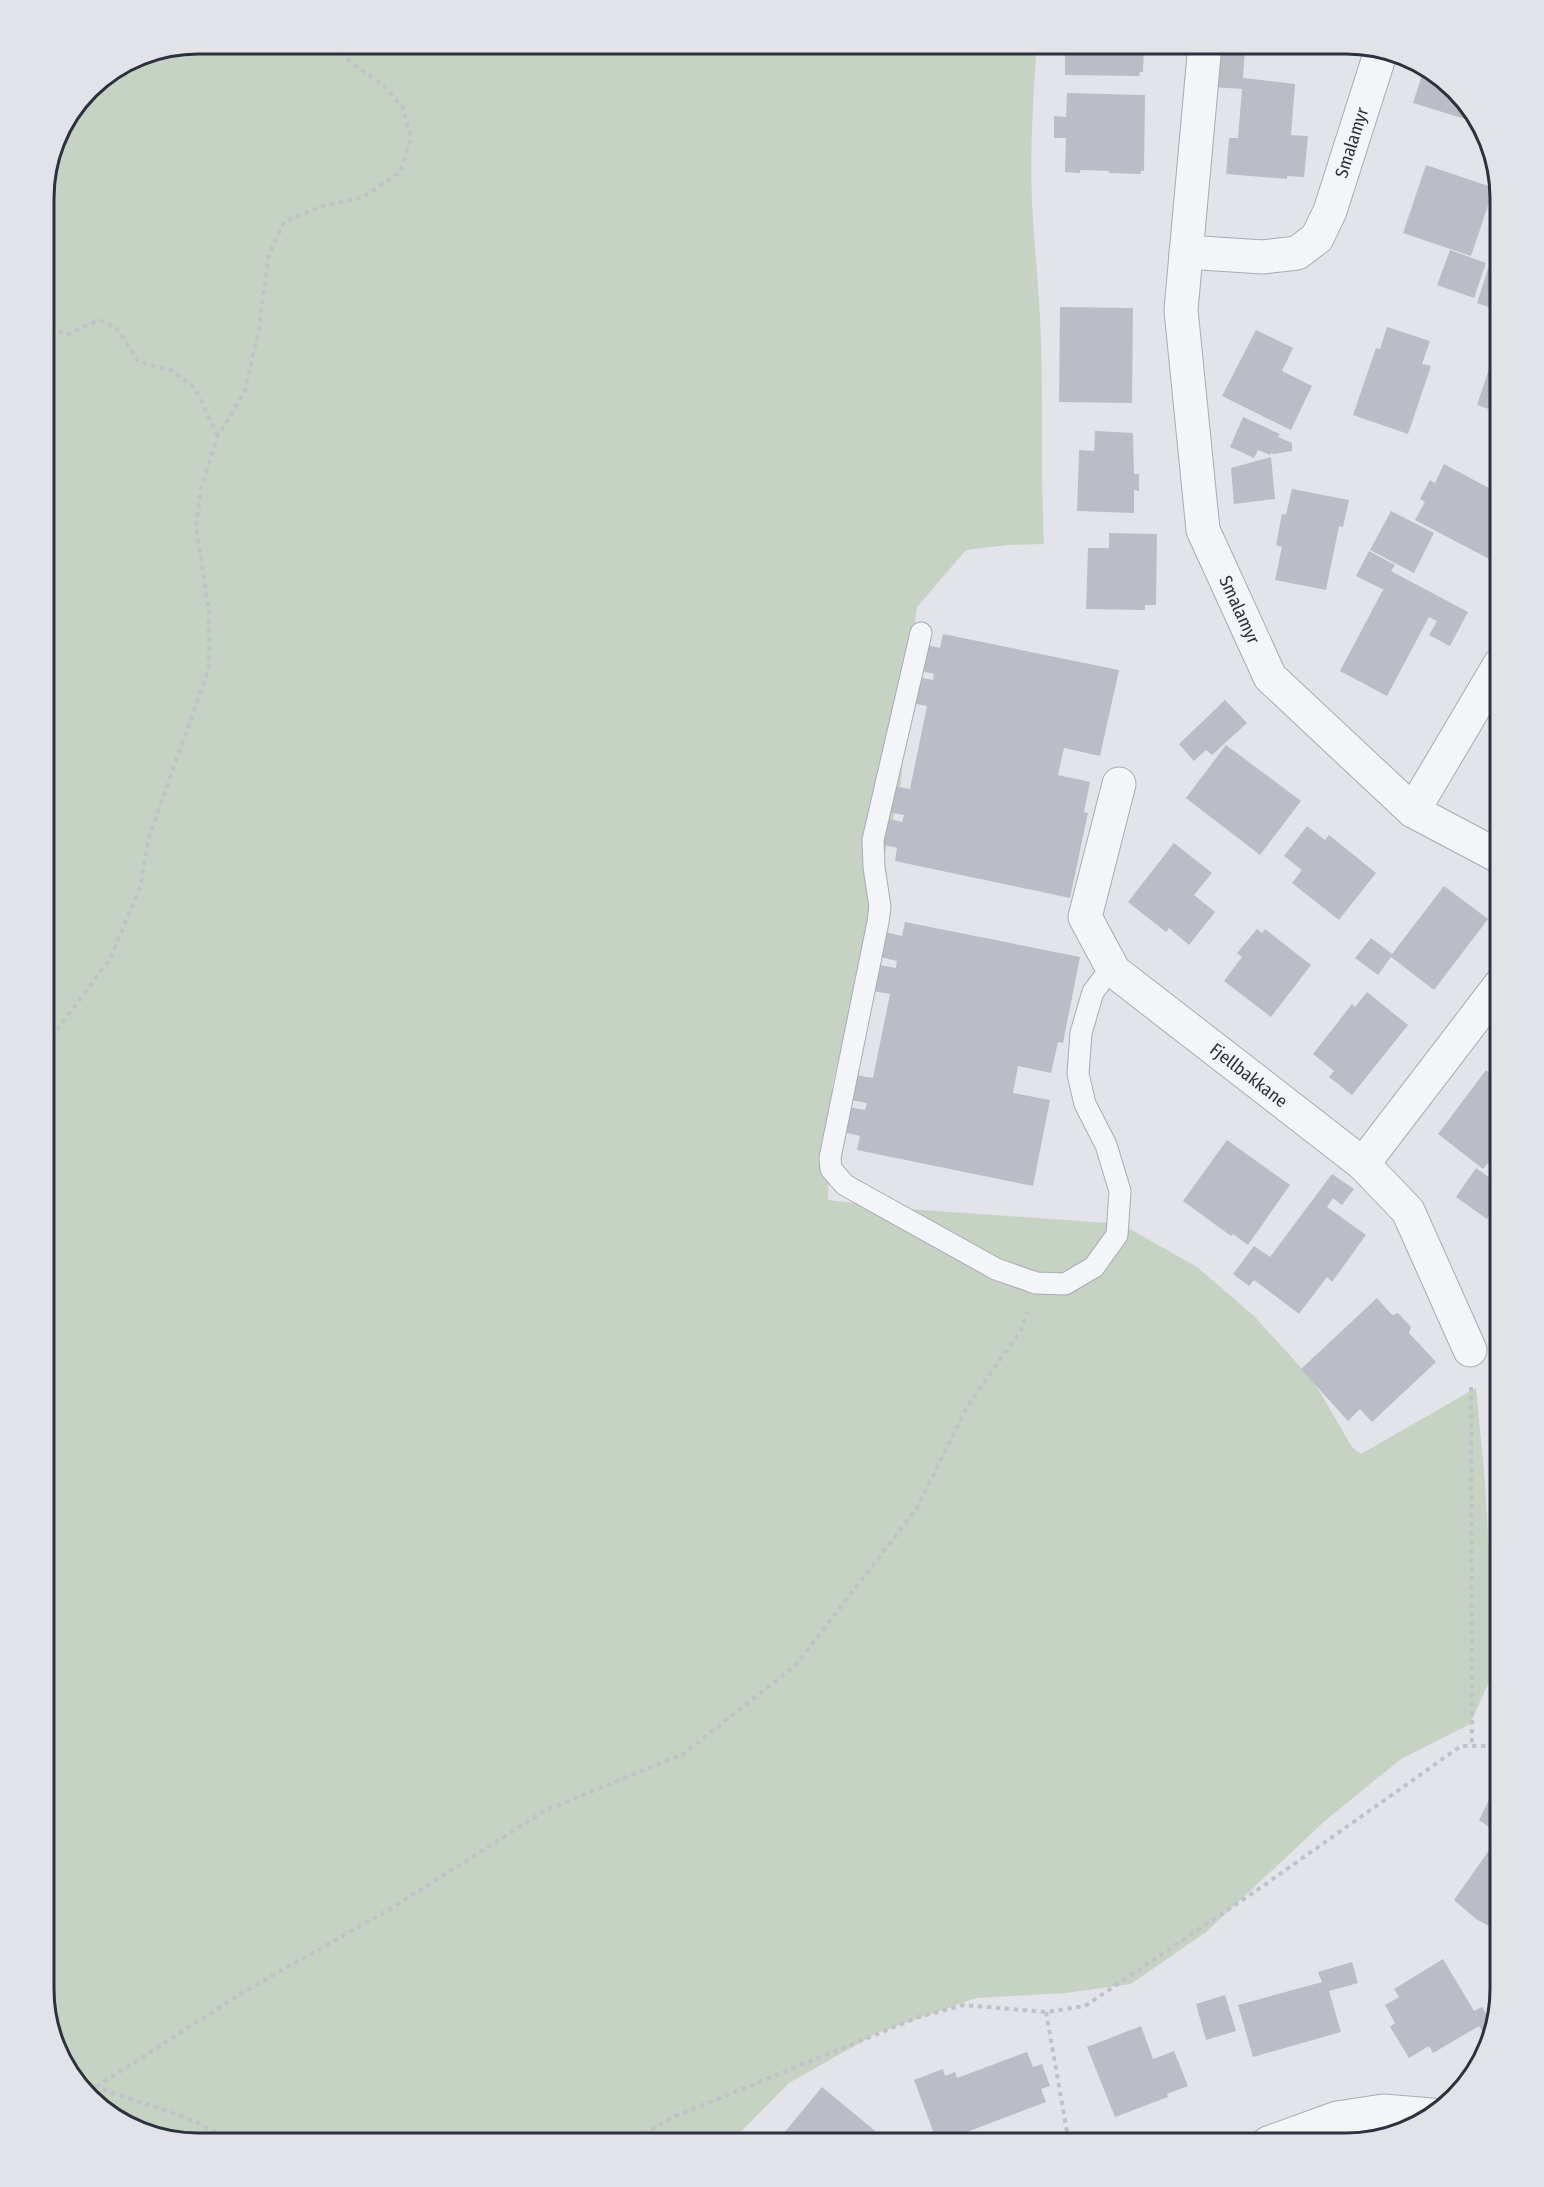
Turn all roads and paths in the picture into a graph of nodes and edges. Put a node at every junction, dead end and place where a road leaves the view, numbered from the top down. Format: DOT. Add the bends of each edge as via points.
graph roads {
  1 [pos="343,54"];
  2 [pos="1204,54"];
  3 [pos="1379,58"];
  4 [pos="1186,252"];
  5 [pos="54,328"];
  6 [pos="218,436"];
  7 [pos="921,633"];
  8 [pos="1490,681"];
  9 [pos="1119,784"];
  10 [pos="1413,811"];
  11 [pos="1490,852"];
  12 [pos="1114,971"];
  13 [pos="1490,998"];
  14 [pos="54,1034"];
  15 [pos="1363,1164"];
  16 [pos="1036,1283"];
  17 [pos="1470,1350"];
  18 [pos="1472,1746"];
  19 [pos="1490,1746"];
  20 [pos="1046,2012"];
  21 [pos="96,2087"];
  22 [pos="1418,2114"];
  23 [pos="218,2133"];
  24 [pos="645,2133"];
  25 [pos="1067,2133"];
  26 [pos="1297,2133"];
  1 -- 6 [label="path" via="384,86 403,108 411,138 400,172 362,198 325,205 284,222 269,254 245,391"];
  2 -- 4 [label="street, Smalamyr"];
  3 -- 4 [label="street, Smalamyr" via="1330,211 1317,238 1297,253 1263,257"];
  4 -- 10 [label="street, Smalamyr" via="1181,310 1203,530 1270,677"];
  5 -- 6 [label="path" via="66,334 99,320 116,327 139,362 173,371 195,388"];
  6 -- 14 [label="path" via="201,488 196,527 208,611 209,668 148,840 141,885 110,959"];
  7 -- 16 [label="lane" via="873,840 879,915 830,1158 831,1169 845,1185 996,1269"];
  8 -- 10 [label="street"];
  9 -- 12 [label="street, Fjellbakkane" via="1085,917"];
  10 -- 11 [label="street, Smalamyr"];
  12 -- 15 [label="street, Fjellbakkane"];
  12 -- 16 [label="lane" via="1094,992 1081,1033 1078,1074 1085,1104 1106,1145 1120,1191 1116,1235 1094,1267 1065,1284"];
  13 -- 15 [label="street"];
  15 -- 17 [label="street, Fjellbakkane" via="1408,1211"];
  16 -- 21 [label="path" via="1022,1329 968,1405 917,1508 796,1665 683,1754 546,1810 390,1909 242,1993"];
  17 -- 18 [label="path"];
  18 -- 19 [label="path"];
  18 -- 20 [label="path" via="1461,1746 1085,2006"];
  20 -- 24 [label="path" via="964,2005 919,2017 673,2117"];
  20 -- 25 [label="path"];
  21 -- 23 [label="path" via="187,2118"];
  22 -- 26 [label="street" via="1383,2111 1337,2118"];
}
